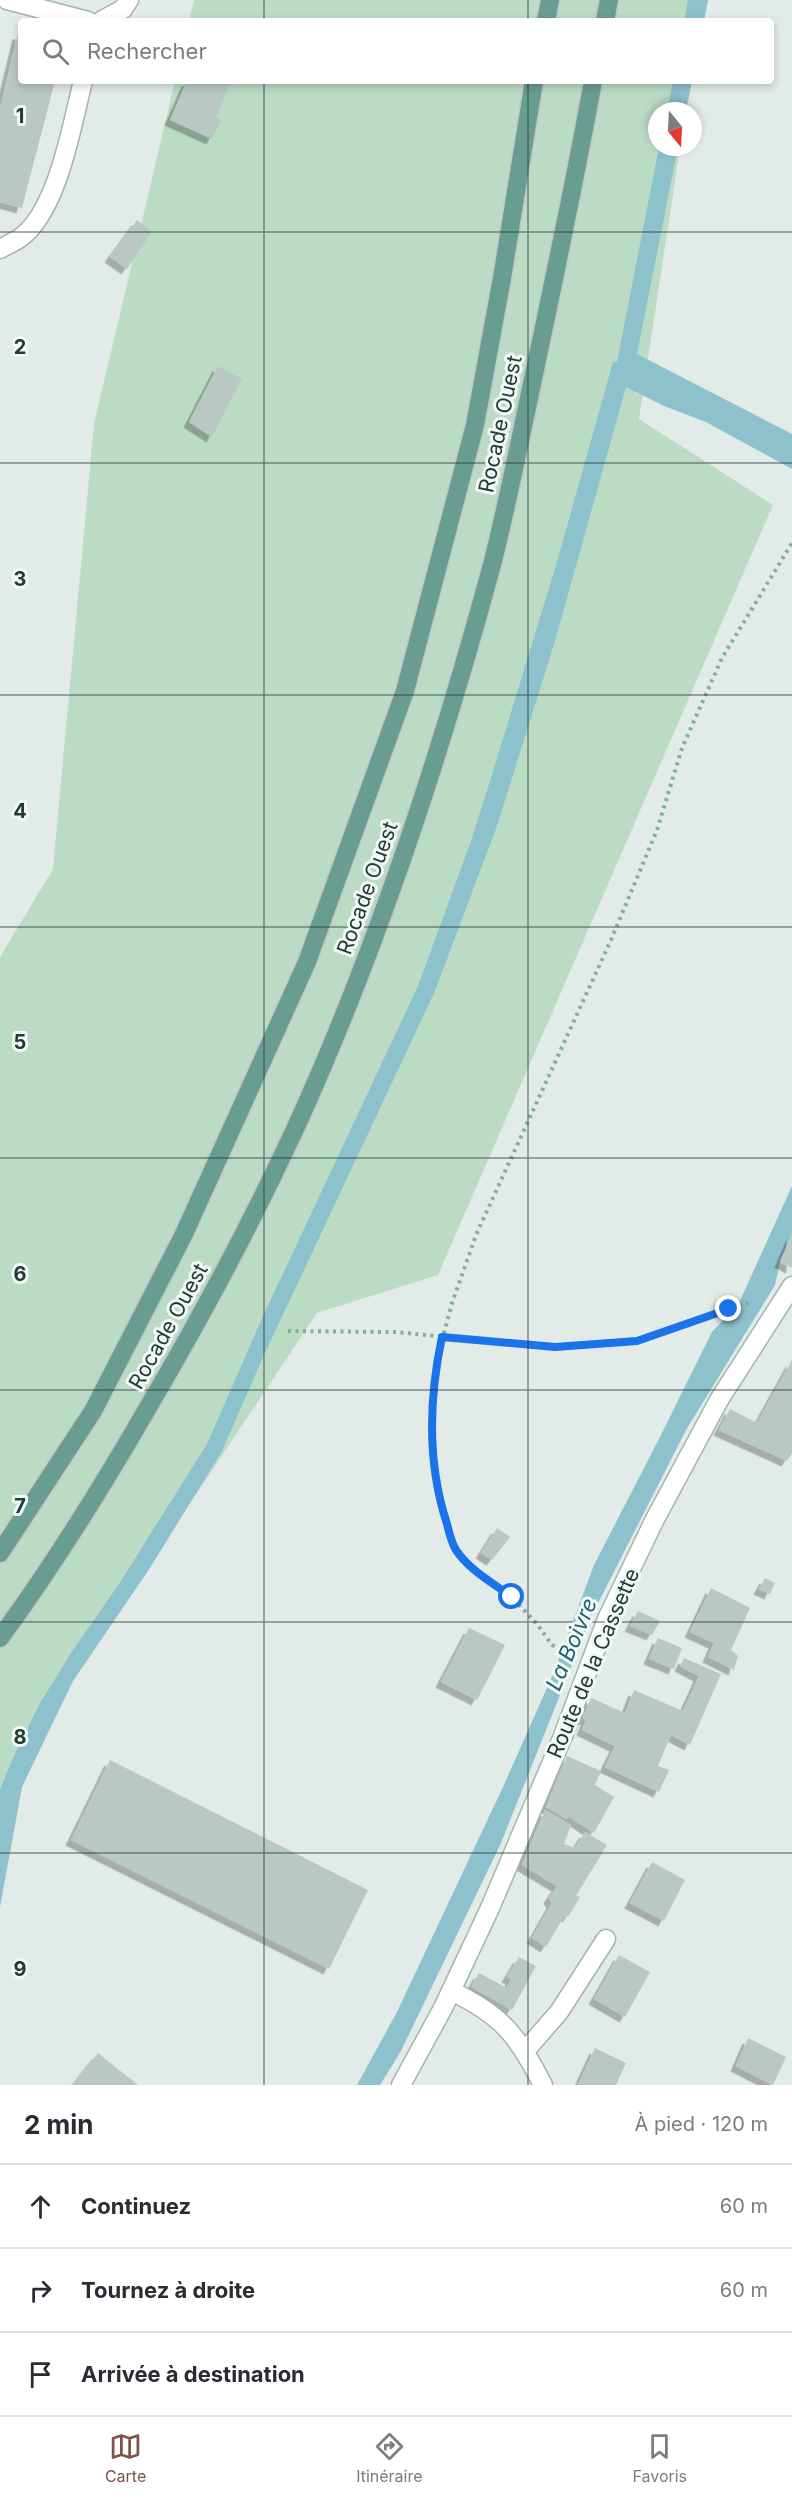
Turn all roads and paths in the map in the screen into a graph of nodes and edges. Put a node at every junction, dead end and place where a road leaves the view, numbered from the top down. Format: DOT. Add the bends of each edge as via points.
graph roads {
  1 [pos="7,0"];
  2 [pos="129,0"];
  3 [pos="550,0"];
  4 [pos="609,0"];
  5 [pos="76,18"];
  6 [pos="106,18"];
  7 [pos="547,18"];
  8 [pos="606,18"];
  9 [pos="81,84"];
  10 [pos="534,84"];
  11 [pos="592,84"];
  12 [pos="0,249"];
  13 [pos="792,543"];
  14 [pos="792,1286"];
  15 [pos="729,1309"];
  16 [pos="288,1331"];
  17 [pos="442,1337"];
  18 [pos="0,1553"];
  19 [pos="0,1638"];
  20 [pos="552,1645"];
  21 [pos="606,1939"];
  22 [pos="451,1991"];
  23 [pos="525,2051"];
  24 [pos="401,2085"];
  25 [pos="543,2085"];
  1 -- 5 [label="street"];
  2 -- 6 [label="street" via="123,9"];
  3 -- 7 [label="main road"];
  4 -- 8 [label="main road"];
  9 -- 12 [label="street" via="59,172 44,210 22,237"];
  10 -- 18 [label="main road, Rocade Ouest" via="475,425 405,691 319,929 289,1004 179,1244 93,1411"];
  11 -- 19 [label="main road, Rocade Ouest" via="494,555 442,737 388,900 297,1126 209,1301 109,1474"];
  13 -- 17 [label="path" via="722,658 682,748 657,830 476,1235"];
  14 -- 22 [label="street, Route de la Cassette" via="719,1400 654,1521 607,1619 558,1746"];
  15 -- 17 [label="path" via="637,1341 555,1347"];
  16 -- 17 [label="path" via="394,1332"];
  17 -- 20 [label="path" via="434,1394 432,1453 442,1511 454,1548 468,1564 512,1597"];
  21 -- 23 [label="street" via="559,2012"];
  22 -- 23 [label="street" via="482,2007"];
  22 -- 24 [label="street, Route de la Cassette"];
  23 -- 25 [label="street"];
}
